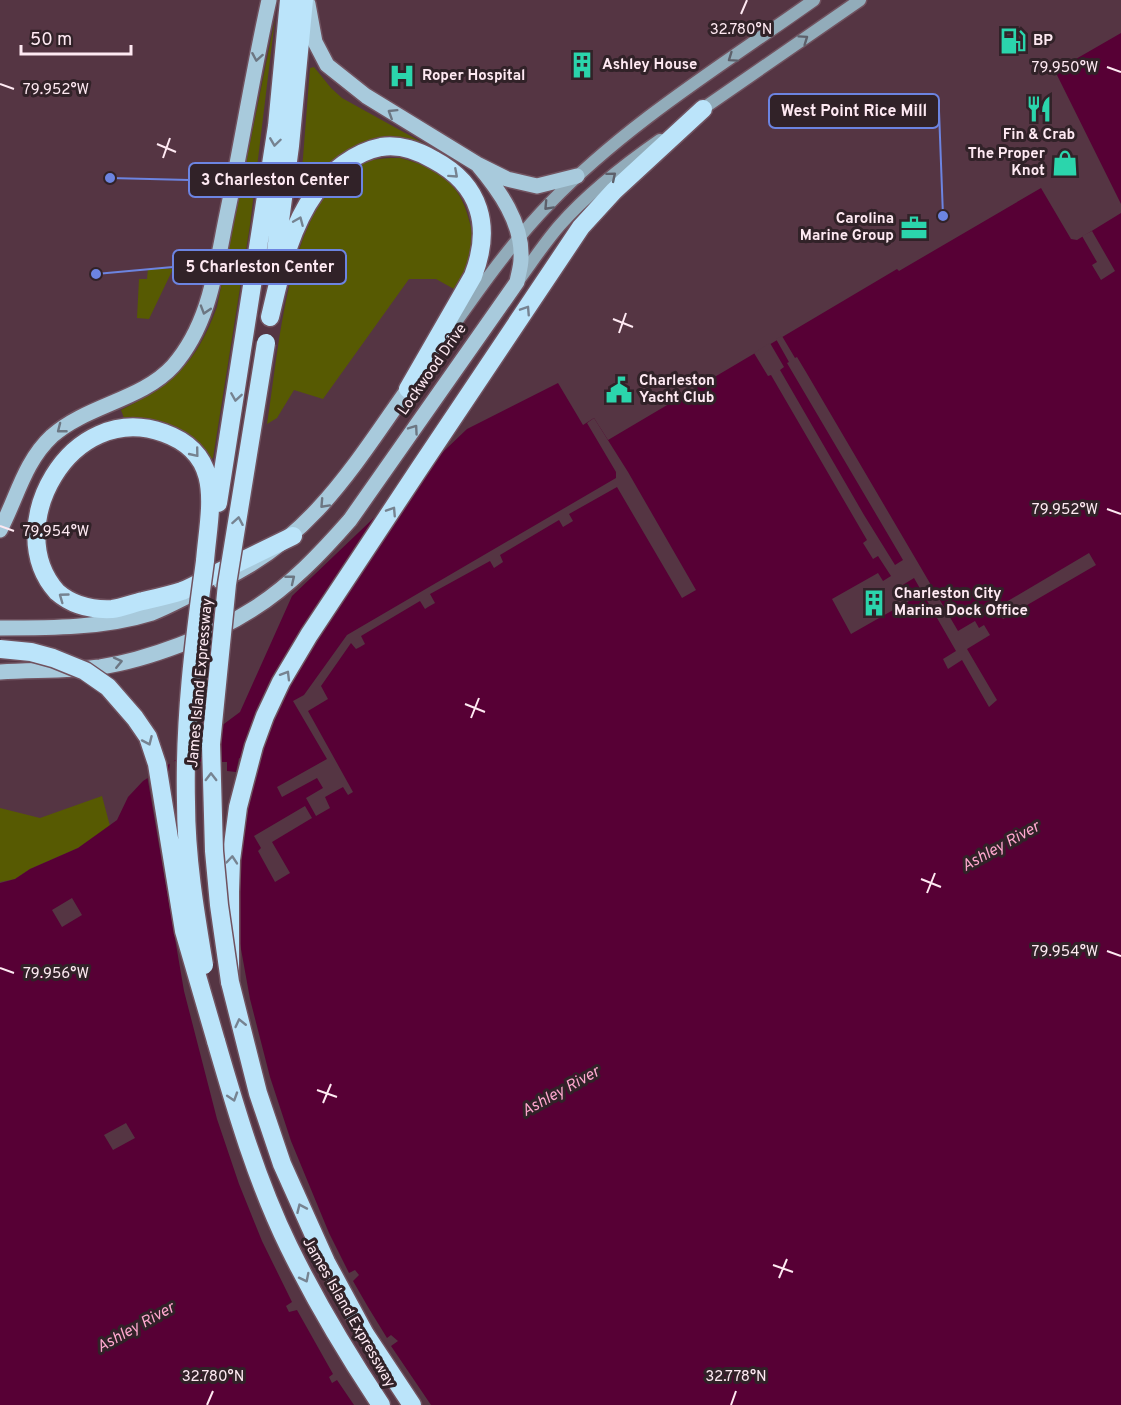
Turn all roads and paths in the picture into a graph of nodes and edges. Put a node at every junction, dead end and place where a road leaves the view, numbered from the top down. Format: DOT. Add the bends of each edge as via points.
graph roads {
  1 [pos="269,0"];
  2 [pos="289,0"];
  3 [pos="306,0"];
  4 [pos="814,0"];
  5 [pos="860,0"];
  6 [pos="703,110"];
  7 [pos="477,164"];
  8 [pos="577,176"];
  9 [pos="519,237"];
  10 [pos="517,282"];
  11 [pos="270,317"];
  12 [pos="448,327"];
  13 [pos="408,389"];
  14 [pos="0,530"];
  15 [pos="292,536"];
  16 [pos="205,561"];
  17 [pos="0,628"];
  18 [pos="0,650"];
  19 [pos="0,672"];
  20 [pos="230,982"];
  21 [pos="216,1041"];
  22 [pos="381,1405"];
  23 [pos="412,1405"];
  1 -- 14 [label="main road, one-way" via="235,177 201,324 186,350 159,379 71,421 52,436 27,469"];
  2 -- 16 [label="highway, James Island Expressway, one-way" via="277,126 218,506"];
  7 -- 3 [label="main road, one-way" via="366,96 327,65 315,42"];
  3 -- 11 [label="highway, James Island Expressway"];
  4 -- 8 [label="main road, Lockwood Drive, one-way" via="618,140"];
  6 -- 5 [label="main road, Lockwood Drive, one-way"];
  10 -- 6 [label="main road, Lockwood Drive, one-way" via="559,226 596,190"];
  20 -- 6 [label="highway, one-way, bridge" via="230,881 238,807 265,716 281,682 582,227 614,191"];
  7 -- 8 [label="main road" via="507,179 537,186"];
  7 -- 9 [label="main road" via="496,186"];
  8 -- 9 [label="main road, Lockwood Drive, one-way"];
  9 -- 10 [label="main road"];
  9 -- 12 [label="main road, Lockwood Drive"];
  19 -- 10 [label="main road, Lockwood Drive, one-way, bridge" via="100,667 165,651 254,609 299,573 350,520"];
  11 -- 12 [label="highway, one-way" via="292,237 316,191 348,161 381,147 399,147 450,168 470,190 481,214 483,240 479,259"];
  20 -- 11 [label="highway, James Island Expressway, one-way, bridge" via="214,851 211,744 227,584"];
  12 -- 13 [label="highway"];
  13 -- 15 [label="main road, Lockwood Drive, one-way" via="330,498"];
  15 -- 16 [label="highway, one-way, bridge" via="183,591 113,609 93,608 68,601 38,572 29,528 38,491 60,458 91,436 125,427 174,436 199,457 209,476"];
  15 -- 17 [label="main road, Lockwood Drive, bridge" via="248,568 153,612 72,627"];
  16 -- 21 [label="highway, James Island Expressway, bridge" via="189,694 186,804 195,910"];
  18 -- 21 [label="highway, one-way, bridge" via="31,652 85,671 108,687 148,737 157,764 184,931"];
  23 -- 20 [label="highway, James Island Expressway, one-way" via="332,1273 282,1164 258,1093"];
  21 -- 22 [label="highway, James Island Expressway, one-way" via="242,1125 288,1245 318,1303"];
}
